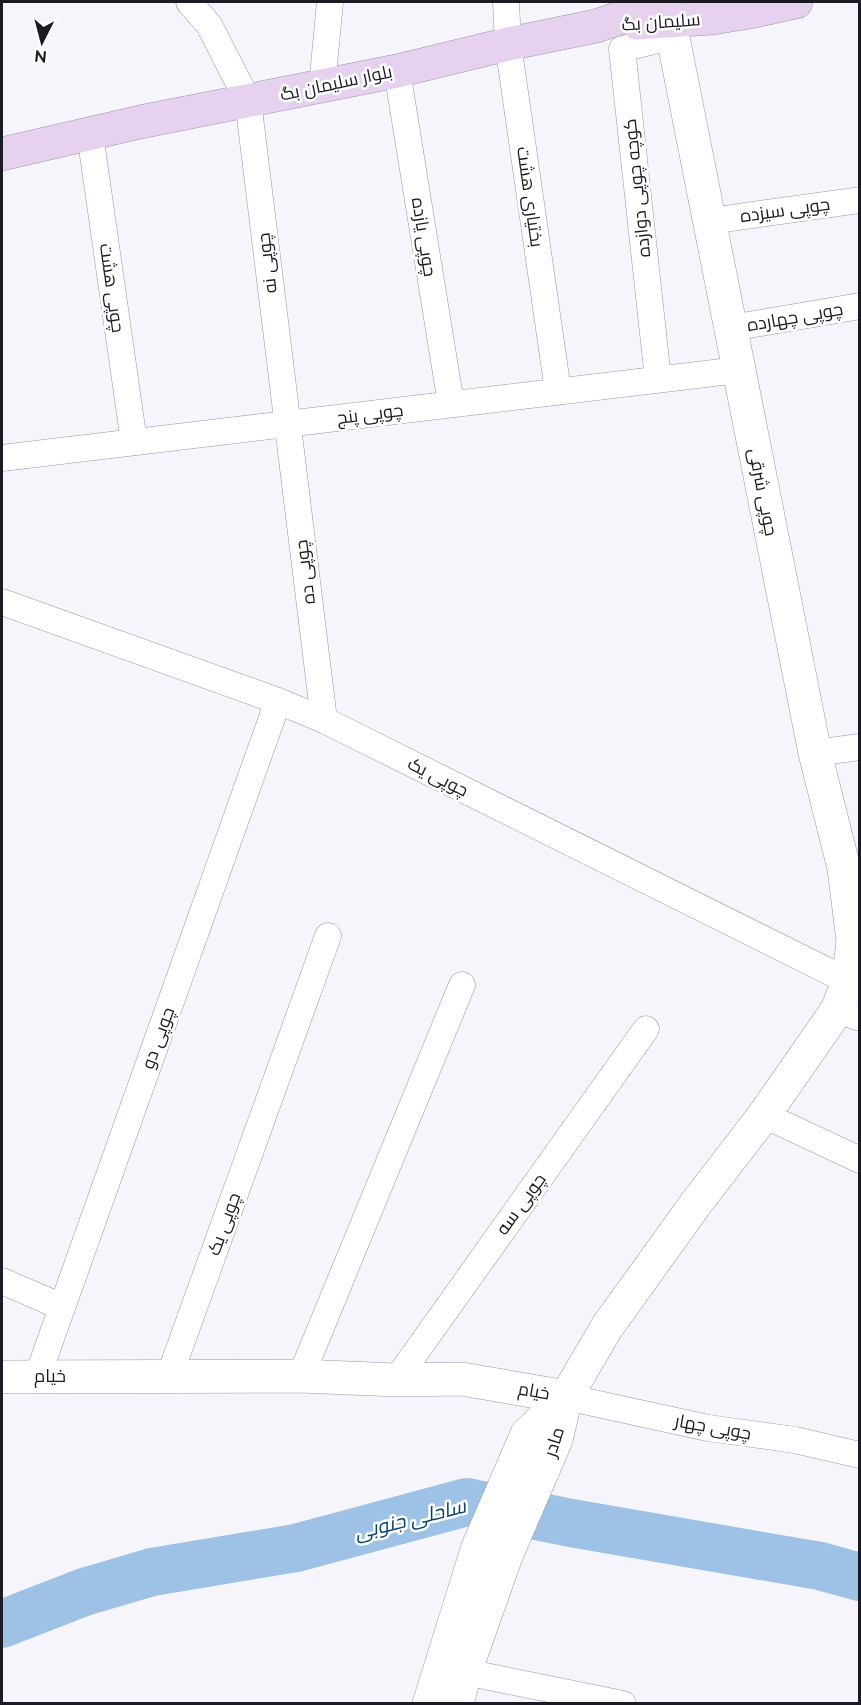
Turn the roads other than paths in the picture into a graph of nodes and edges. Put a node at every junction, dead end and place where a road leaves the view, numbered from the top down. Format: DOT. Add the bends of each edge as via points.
graph roads {
  1 [pos="189,2"];
  2 [pos="330,2"];
  3 [pos="506,2"];
  4 [pos="796,2"];
  5 [pos="669,12"];
  6 [pos="508,44"];
  7 [pos="397,71"];
  8 [pos="322,86"];
  9 [pos="248,101"];
  10 [pos="90,134"];
  11 [pos="2,154"];
  12 [pos="860,200"];
  13 [pos="710,221"];
  14 [pos="860,306"];
  15 [pos="731,328"];
  16 [pos="739,370"];
  17 [pos="658,379"];
  18 [pos="558,391"];
  19 [pos="451,404"];
  20 [pos="287,424"];
  21 [pos="134,442"];
  22 [pos="2,458"];
  23 [pos="2,602"];
  24 [pos="278,701"];
  25 [pos="324,720"];
  26 [pos="860,747"];
  27 [pos="815,753"];
  28 [pos="328,936"];
  29 [pos="462,985"];
  30 [pos="851,999"];
  31 [pos="646,1029"];
  32 [pos="764,1115"];
  33 [pos="860,1160"];
  34 [pos="2,1281"];
  35 [pos="62,1307"];
  36 [pos="38,1375"];
  37 [pos="301,1376"];
  38 [pos="2,1377"];
  39 [pos="170,1377"];
  40 [pos="396,1380"];
  41 [pos="566,1397"];
  42 [pos="860,1455"];
  43 [pos="492,1552"];
  44 [pos="465,1671"];
  45 [pos="429,1704"];
  46 [pos="457,1704"];
  47 [pos="623,1704"];
  1 -- 9 [label="street" via="209,25"];
  2 -- 8 [label="street"];
  3 -- 6 [label="street, بختیاری هشت"];
  4 -- 5 [label="main road, سلیمان بگ" via="713,18"];
  5 -- 6 [label="main road, بلوار سلیمان بگ"];
  5 -- 13 [label="street, چوپی شرقی"];
  5 -- 17 [label="street, کوچه چوپی دوازده" via="622,50"];
  6 -- 7 [label="main road, بلوار سلیمان بگ"];
  6 -- 18 [label="street, بختیاری هشت"];
  7 -- 8 [label="main road, بلوار سلیمان بگ"];
  7 -- 19 [label="street, چوپی یازده"];
  8 -- 9 [label="main road, بلوار سلیمان بگ"];
  9 -- 10 [label="main road, بلوار سلیمان بگ"];
  9 -- 20 [label="street, چوپی نه"];
  10 -- 11 [label="main road, بلوار سلیمان بگ"];
  10 -- 21 [label="street, چوپی هشت"];
  12 -- 13 [label="street, چوپی سیزده"];
  13 -- 15 [label="street, چوپی شرقی"];
  14 -- 15 [label="street, چوپی چهارده"];
  15 -- 16 [label="street, چوپی شرقی"];
  16 -- 17 [label="street, چوپی پنج"];
  16 -- 27 [label="street, چوپی شرقی"];
  17 -- 18 [label="street, چوپی پنج"];
  18 -- 19 [label="street, چوپی پنج"];
  19 -- 20 [label="street, چوپی پنج"];
  20 -- 21 [label="street, چوپی پنج"];
  20 -- 25 [label="street, چوپی ده"];
  21 -- 22 [label="street, چوپی پنج"];
  23 -- 24 [label="street, چوپی یک"];
  24 -- 25 [label="street, چوپی یک"];
  24 -- 35 [label="street, چوپی دو"];
  25 -- 30 [label="street, چوپی یک"];
  26 -- 27 [label="street"];
  27 -- 30 [label="street, چوپی شرقی" via="844,868 853,941"];
  28 -- 39 [label="street, چوپی یک"];
  29 -- 37 [label="street"];
  30 -- 32 [label="street, خیام"];
  31 -- 40 [label="street, چوپی سه"];
  32 -- 33 [label="street"];
  32 -- 41 [label="street, خیام" via="607,1327"];
  34 -- 35 [label="street"];
  35 -- 36 [label="street, چوپی دو"];
  36 -- 38 [label="street, خیام"];
  36 -- 39 [label="street, خیام"];
  37 -- 39 [label="street, خیام"];
  37 -- 40 [label="street, خیام"];
  40 -- 41 [label="street, خیام" via="462,1379"];
  41 -- 42 [label="street, چوپی چهار"];
  41 -- 43 [label="street, مادر" via="556,1440 539,1484"];
  41 -- 43 [label="street, مادر" via="527,1434 507,1478"];
  43 -- 44 [label="street, مادر"];
  43 -- 45 [label="street, مادر"];
  44 -- 46 [label="street, مادر"];
  44 -- 47 [label="street"];
}
